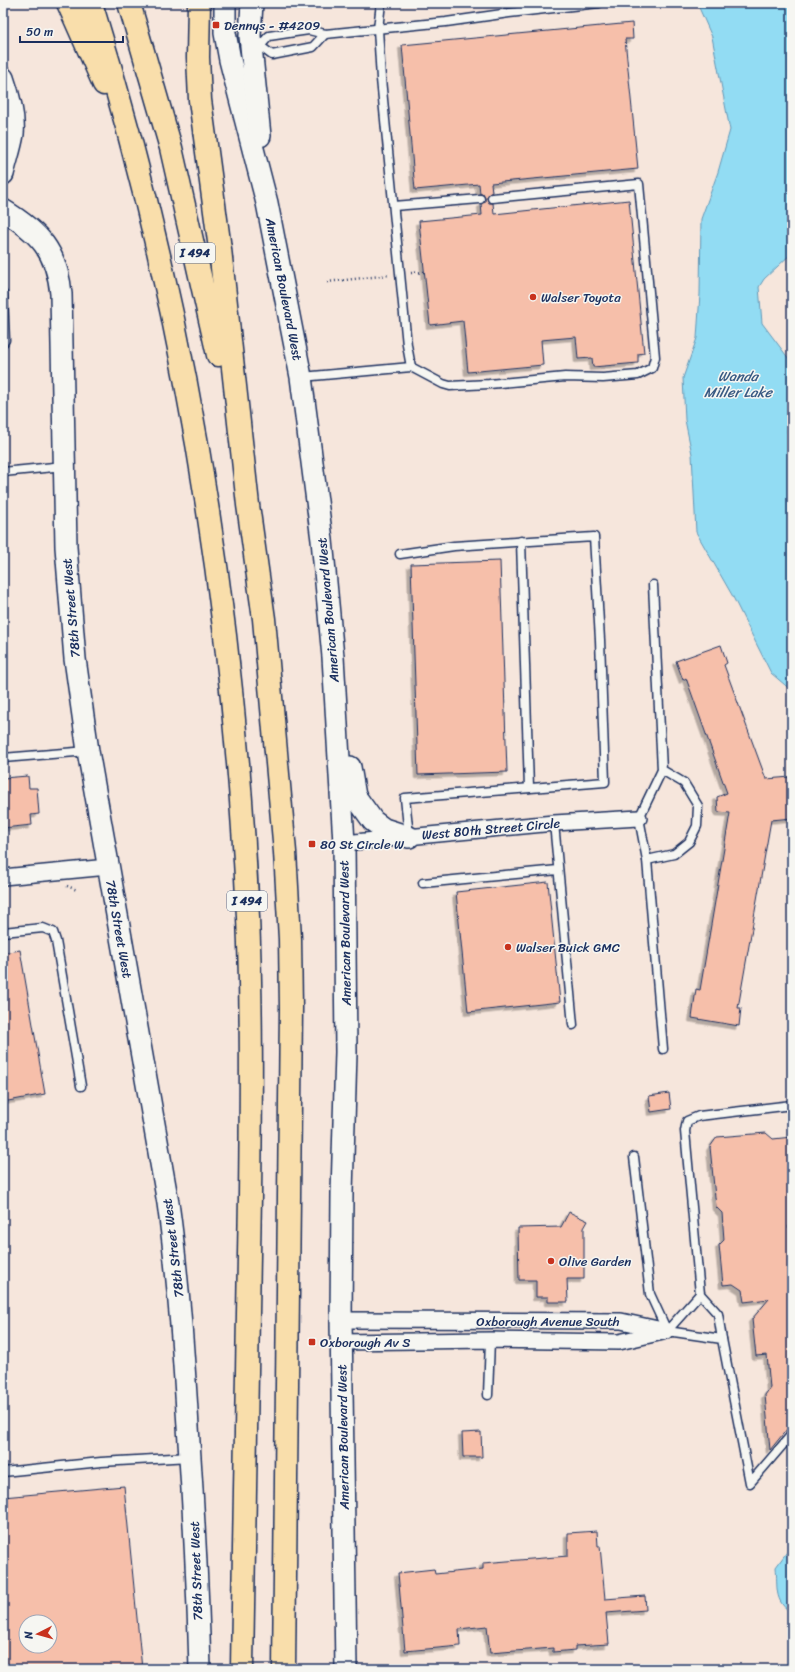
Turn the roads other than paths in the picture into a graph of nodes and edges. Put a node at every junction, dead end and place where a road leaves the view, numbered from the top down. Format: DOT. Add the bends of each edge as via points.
graph roads {
  1 [pos="68,3"];
  2 [pos="91,3"];
  3 [pos="130,3"];
  4 [pos="199,3"];
  5 [pos="225,3"];
  6 [pos="252,3"];
  7 [pos="381,3"];
  8 [pos="520,3"];
  9 [pos="599,3"];
  10 [pos="525,11"];
  11 [pos="378,29"];
  12 [pos="325,34"];
  13 [pos="256,46"];
  14 [pos="3,78"];
  15 [pos="132,142"];
  16 [pos="3,174"];
  17 [pos="492,198"];
  18 [pos="480,199"];
  19 [pos="266,203"];
  20 [pos="394,206"];
  21 [pos="3,210"];
  22 [pos="3,294"];
  23 [pos="3,343"];
  24 [pos="411,367"];
  25 [pos="301,377"];
  26 [pos="64,466"];
  27 [pos="3,472"];
  28 [pos="248,505"];
  29 [pos="521,540"];
  30 [pos="400,554"];
  31 [pos="653,585"];
  32 [pos="334,675"];
  33 [pos="88,751"];
  34 [pos="3,758"];
  35 [pos="662,770"];
  36 [pos="529,788"];
  37 [pos="639,818"];
  38 [pos="554,823"];
  39 [pos="409,837"];
  40 [pos="344,843"];
  41 [pos="647,860"];
  42 [pos="108,867"];
  43 [pos="558,870"];
  44 [pos="3,877"];
  45 [pos="423,883"];
  46 [pos="3,932"];
  47 [pos="573,1025"];
  48 [pos="663,1049"];
  49 [pos="81,1086"];
  50 [pos="792,1105"];
  51 [pos="634,1158"];
  52 [pos="700,1294"];
  53 [pos="341,1320"];
  54 [pos="667,1331"];
  55 [pos="490,1340"];
  56 [pos="722,1340"];
  57 [pos="341,1342"];
  58 [pos="488,1395"];
  59 [pos="792,1434"];
  60 [pos="190,1457"];
  61 [pos="3,1472"];
  62 [pos="200,1669"];
  63 [pos="242,1669"];
  64 [pos="284,1669"];
  65 [pos="346,1669"];
  1 -- 15 [label="highway"];
  2 -- 15 [label="highway, I 494"];
  3 -- 28 [label="highway, I 494" via="171,148 213,327"];
  4 -- 28 [label="highway" via="200,100 220,249"];
  5 -- 19 [label="street, American Boulevard West" via="225,33 230,60"];
  6 -- 13 [label="street, American Boulevard West" via="250,17"];
  7 -- 11 [label="lane"];
  8 -- 10 [label="lane"];
  9 -- 10 [label="lane"];
  10 -- 11 [label="lane"];
  11 -- 12 [label="lane"];
  11 -- 20 [label="lane"];
  12 -- 13 [label="lane" via="309,30 269,36"];
  12 -- 13 [label="lane" via="313,47 272,55"];
  13 -- 19 [label="street, American Boulevard West"];
  14 -- 16 [label="street" via="13,119 13,134"];
  15 -- 63 [label="highway, I 494" via="181,354 201,466 221,598 240,776 248,915 251,1075"];
  17 -- 24 [label="lane" via="639,184 656,358 652,368 638,375 603,378 564,377 450,386"];
  18 -- 20 [label="lane"];
  19 -- 25 [label="street, American Boulevard West"];
  20 -- 24 [label="lane"];
  21 -- 26 [label="street, 78th Street West" via="21,221 44,242 60,276"];
  22 -- 23 [label="lane"];
  24 -- 25 [label="lane"];
  25 -- 32 [label="street, American Boulevard West" via="322,540"];
  26 -- 27 [label="lane"];
  26 -- 33 [label="street, 78th Street West" via="66,547 75,659"];
  28 -- 64 [label="highway, I 494" via="264,619 285,852 290,939"];
  29 -- 30 [label="lane"];
  29 -- 36 [label="lane"];
  29 -- 36 [label="lane" via="594,537 604,737 604,782"];
  31 -- 35 [label="lane"];
  32 -- 39 [label="street" via="355,796 373,821 384,829"];
  32 -- 40 [label="street, American Boulevard West"];
  33 -- 34 [label="lane"];
  33 -- 42 [label="street, 78th Street West"];
  35 -- 37 [label="lane"];
  35 -- 41 [label="lane" via="684,783 698,806 697,826 689,842 674,854"];
  36 -- 39 [label="lane" via="405,798"];
  37 -- 38 [label="street, West 80th Street Circle"];
  37 -- 41 [label="lane"];
  38 -- 39 [label="street, West 80th Street Circle"];
  38 -- 43 [label="lane"];
  39 -- 40 [label="street, West 80th Street Circle"];
  40 -- 53 [label="street, American Boulevard West" via="346,1052"];
  41 -- 48 [label="lane"];
  42 -- 44 [label="street"];
  42 -- 60 [label="street, 78th Street West" via="168,1203 180,1306"];
  43 -- 45 [label="lane"];
  43 -- 47 [label="lane"];
  46 -- 49 [label="lane" via="43,928 53,932"];
  50 -- 52 [label="lane" via="699,1116 687,1121 685,1131"];
  51 -- 54 [label="lane" via="650,1294"];
  52 -- 54 [label="lane"];
  52 -- 56 [label="lane" via="718,1314"];
  53 -- 54 [label="street, Oxborough Avenue South" via="621,1321"];
  53 -- 57 [label="street, American Boulevard West"];
  54 -- 55 [label="street, Oxborough Avenue South" via="619,1342"];
  54 -- 56 [label="lane"];
  55 -- 57 [label="street, Oxborough Avenue South"];
  55 -- 58 [label="lane"];
  56 -- 59 [label="lane" via="750,1483"];
  57 -- 65 [label="street, American Boulevard West"];
  60 -- 61 [label="lane" via="101,1462"];
  60 -- 62 [label="street, 78th Street West" via="198,1580"];
}
